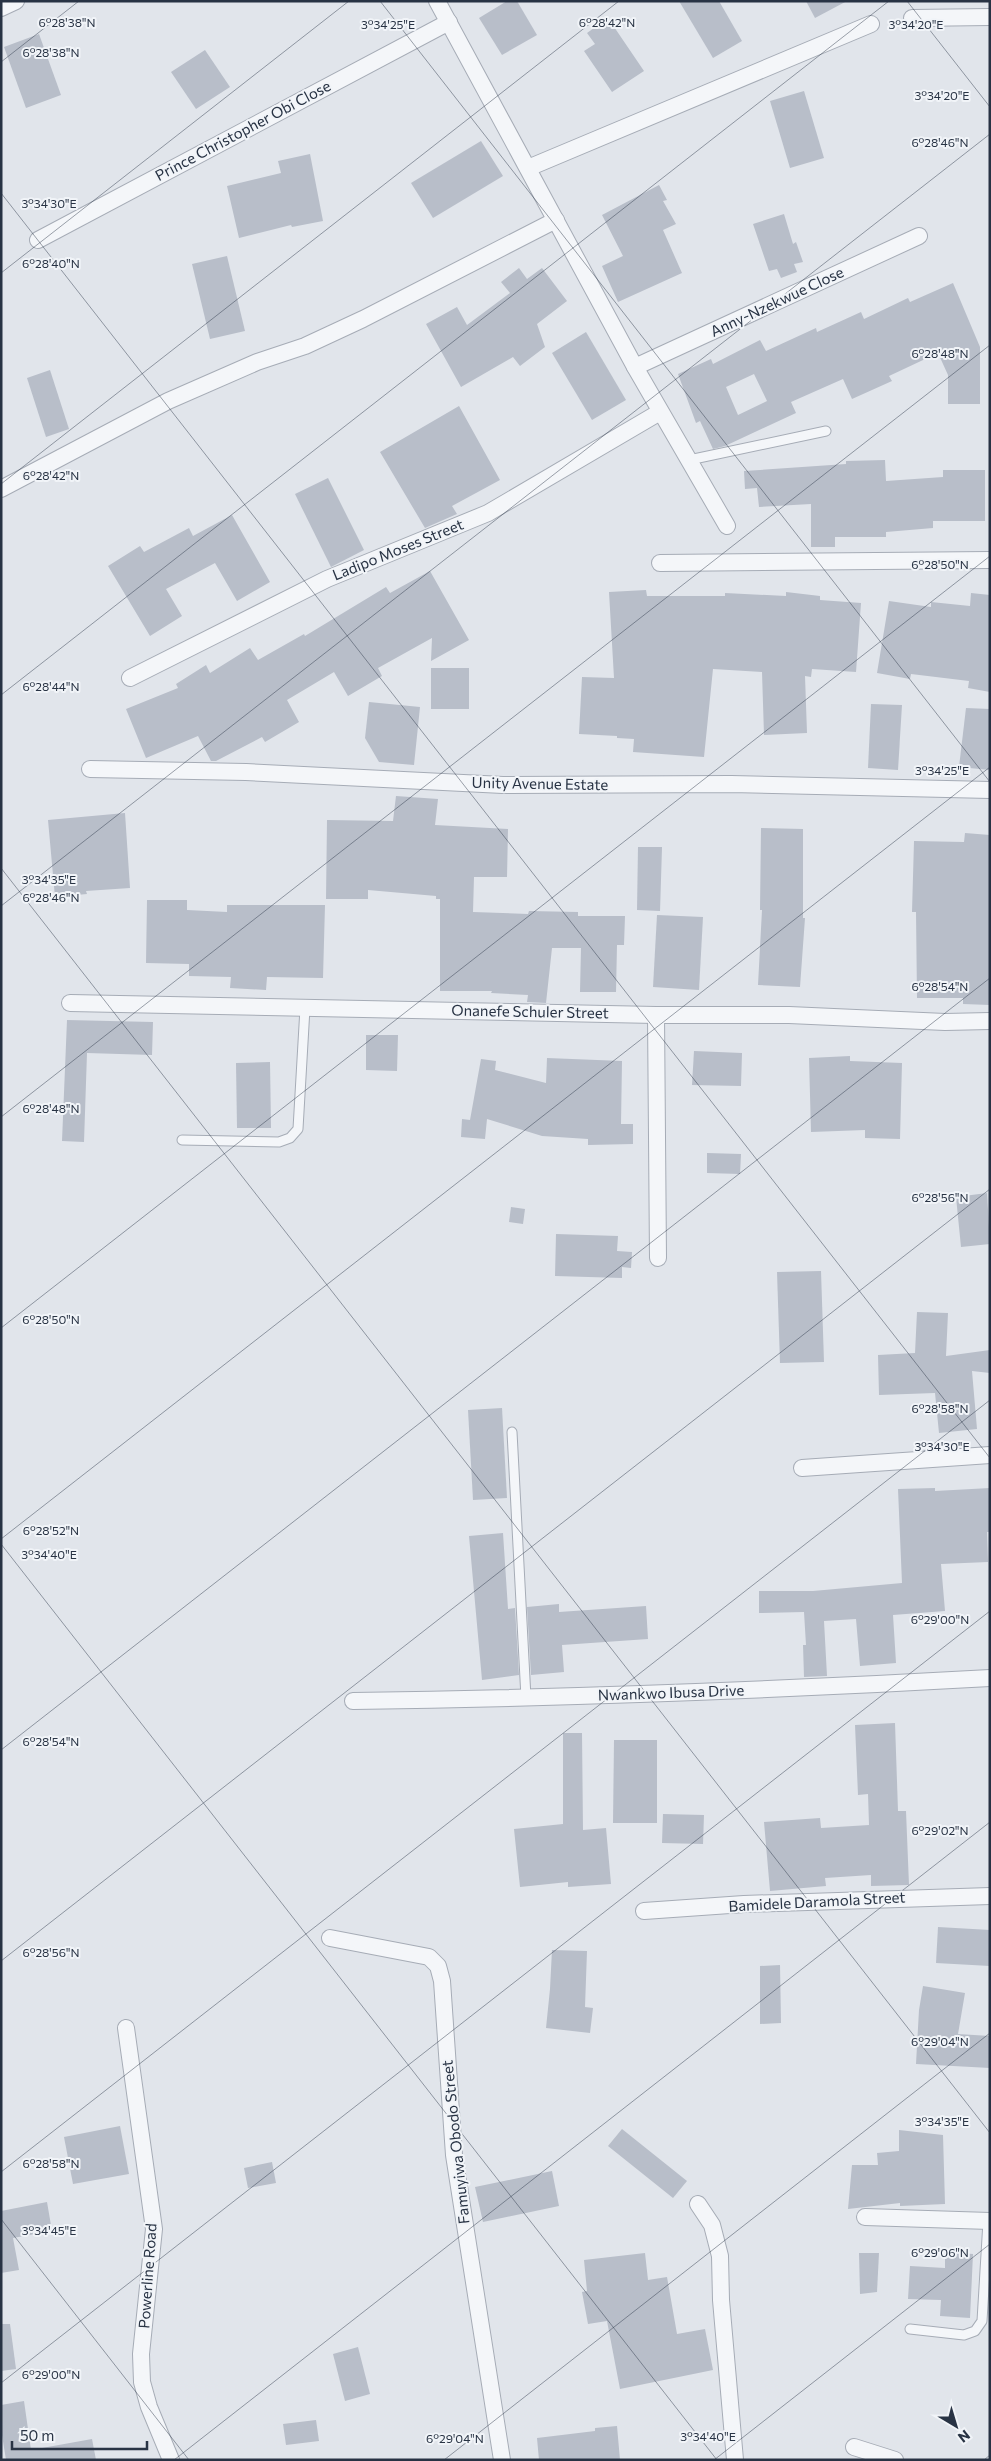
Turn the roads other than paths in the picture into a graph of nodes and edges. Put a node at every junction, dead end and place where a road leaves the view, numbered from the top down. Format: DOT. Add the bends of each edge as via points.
graph roads {
  1 [pos="16,1"];
  2 [pos="437,1"];
  3 [pos="1,8"];
  4 [pos="990,17"];
  5 [pos="912,18"];
  6 [pos="449,22"];
  7 [pos="871,24"];
  8 [pos="528,168"];
  9 [pos="556,220"];
  10 [pos="919,236"];
  11 [pos="38,240"];
  12 [pos="635,367"];
  13 [pos="660,412"];
  14 [pos="826,431"];
  15 [pos="689,460"];
  16 [pos="1,489"];
  17 [pos="727,526"];
  18 [pos="990,560"];
  19 [pos="660,563"];
  20 [pos="130,678"];
  21 [pos="90,769"];
  22 [pos="990,790"];
  23 [pos="70,1003"];
  24 [pos="305,1008"];
  25 [pos="656,1015"];
  26 [pos="990,1021"];
  27 [pos="182,1140"];
  28 [pos="658,1258"];
  29 [pos="512,1432"];
  30 [pos="990,1455"];
  31 [pos="802,1468"];
  32 [pos="990,1678"];
  33 [pos="526,1698"];
  34 [pos="353,1701"];
  35 [pos="990,1896"];
  36 [pos="644,1911"];
  37 [pos="330,1938"];
  38 [pos="126,2028"];
  39 [pos="698,2204"];
  40 [pos="865,2217"];
  41 [pos="989,2221"];
  42 [pos="910,2329"];
  43 [pos="854,2447"];
  44 [pos="171,2460"];
  45 [pos="502,2460"];
  46 [pos="735,2460"];
  47 [pos="895,2460"];
  1 -- 3 [label="street"];
  2 -- 6 [label="street"];
  4 -- 5 [label="street"];
  6 -- 8 [label="street"];
  6 -- 11 [label="street, Prince Christopher Obi Close"];
  7 -- 8 [label="street"];
  8 -- 9 [label="street"];
  9 -- 12 [label="street"];
  9 -- 16 [label="street" via="363,319 168,401"];
  10 -- 12 [label="street, Anny-Nzekwue Close"];
  12 -- 13 [label="street"];
  13 -- 15 [label="street"];
  13 -- 20 [label="street, Ladipo Moses Street" via="488,513 327,579"];
  14 -- 15 [label="lane"];
  15 -- 17 [label="street"];
  18 -- 19 [label="street"];
  21 -- 22 [label="street, Unity Avenue Estate" via="246,772 512,785 732,784"];
  23 -- 24 [label="street, Onanefe Schuler Street"];
  24 -- 25 [label="street, Onanefe Schuler Street"];
  24 -- 27 [label="lane" via="298,1129 290,1138 279,1142"];
  25 -- 26 [label="street, Onanefe Schuler Street"];
  25 -- 28 [label="street"];
  29 -- 33 [label="lane"];
  30 -- 31 [label="street"];
  32 -- 33 [label="street, Nwankwo Ibusa Drive"];
  33 -- 34 [label="street, Nwankwo Ibusa Drive"];
  35 -- 36 [label="street, Bamidele Daramola Street"];
  37 -- 45 [label="street, Famuyiwa Obodo Street" via="429,1957 438,1966 442,1981 454,2155"];
  38 -- 44 [label="street, Powerline Road" via="154,2229 141,2354 142,2382"];
  39 -- 46 [label="street" via="712,2225 720,2256"];
  40 -- 41 [label="street"];
  41 -- 42 [label="lane" via="982,2321 975,2331 964,2335"];
  43 -- 47 [label="street"];
}
